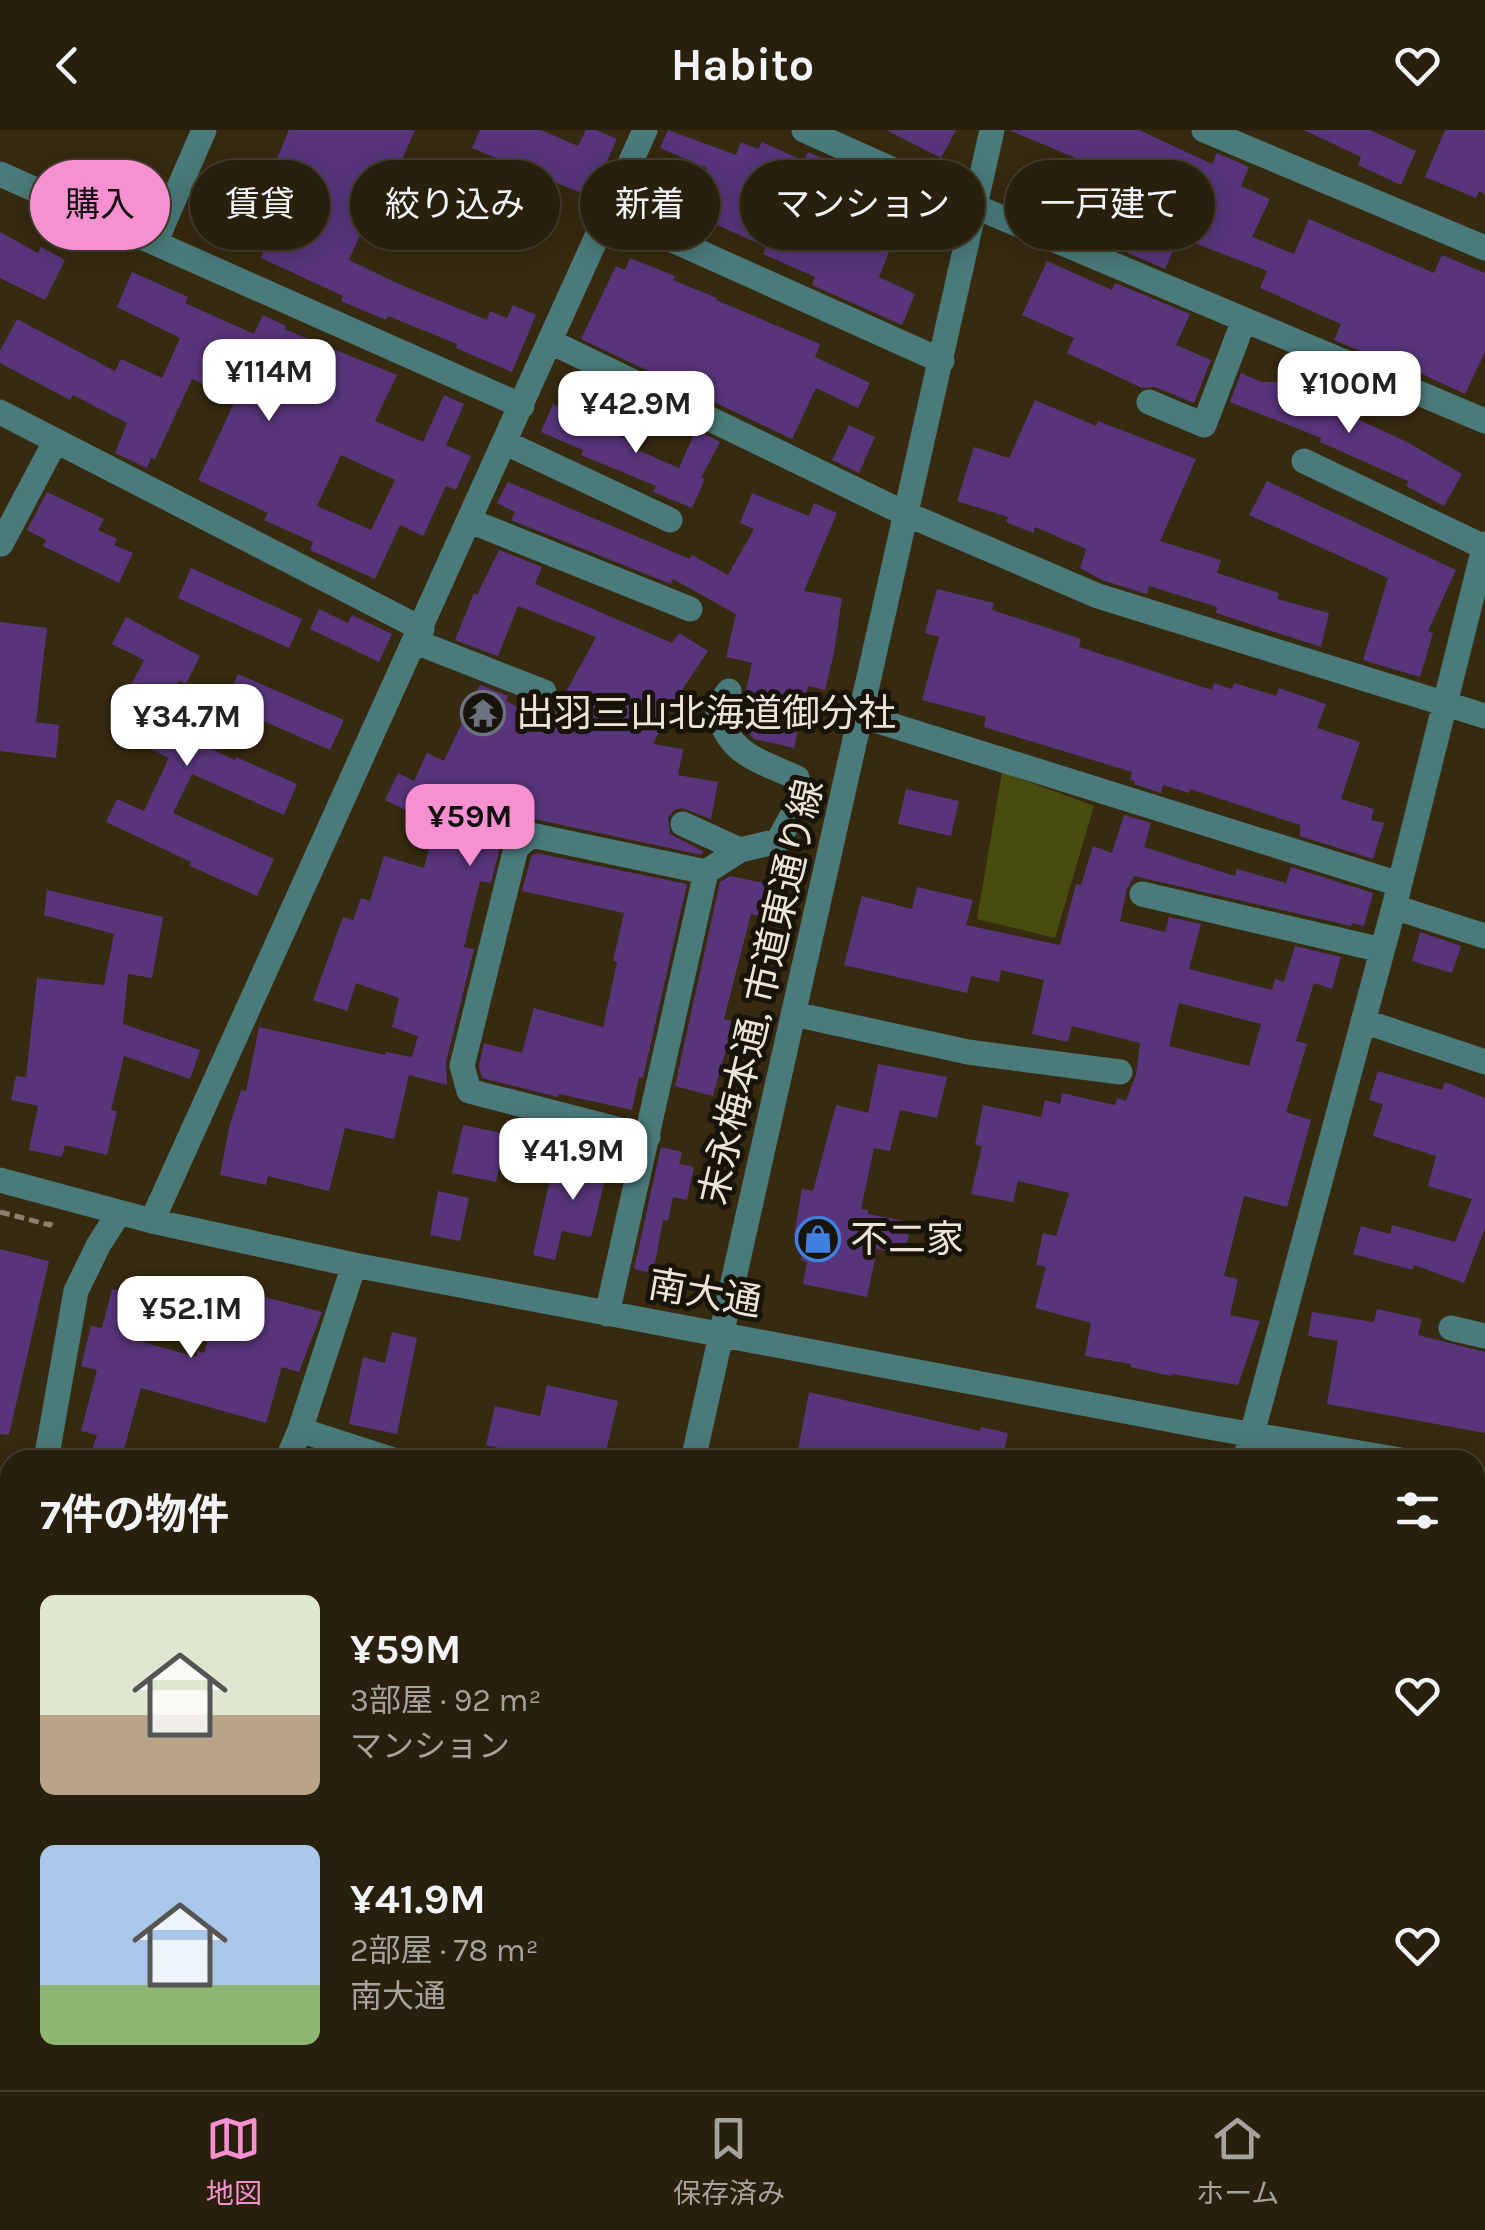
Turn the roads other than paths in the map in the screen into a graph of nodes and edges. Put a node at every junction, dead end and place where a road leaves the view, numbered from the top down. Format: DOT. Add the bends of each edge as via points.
graph roads {
  1 [pos="204,130"];
  2 [pos="804,130"];
  3 [pos="992,130"];
  4 [pos="1204,130"];
  5 [pos="642,131"];
  6 [pos="631,160"];
  7 [pos="871,160"];
  8 [pos="985,160"];
  9 [pos="0,174"];
  10 [pos="30,187"];
  11 [pos="170,208"];
  12 [pos="985,211"];
  13 [pos="1485,248"];
  14 [pos="170,249"];
  15 [pos="592,250"];
  16 [pos="695,250"];
  17 [pos="965,250"];
  18 [pos="1244,320"];
  19 [pos="550,342"];
  20 [pos="942,361"];
  21 [pos="1150,402"];
  22 [pos="522,406"];
  23 [pos="0,412"];
  24 [pos="1485,421"];
  25 [pos="55,442"];
  26 [pos="506,443"];
  27 [pos="1304,461"];
  28 [pos="904,513"];
  29 [pos="670,520"];
  30 [pos="470,521"];
  31 [pos="1,544"];
  32 [pos="1485,545"];
  33 [pos="690,610"];
  34 [pos="419,635"];
  35 [pos="544,692"];
  36 [pos="729,692"];
  37 [pos="1444,704"];
  38 [pos="862,716"];
  39 [pos="1485,716"];
  40 [pos="683,824"];
  41 [pos="740,850"];
  42 [pos="706,872"];
  43 [pos="1142,894"];
  44 [pos="1397,895"];
  45 [pos="1485,936"];
  46 [pos="1382,950"];
  47 [pos="794,1014"];
  48 [pos="1363,1020"];
  49 [pos="1485,1062"];
  50 [pos="1120,1072"];
  51 [pos="648,1137"];
  52 [pos="0,1180"];
  53 [pos="119,1213"];
  54 [pos="152,1222"];
  55 [pos="354,1265"];
  56 [pos="607,1314"];
  57 [pos="1451,1328"];
  58 [pos="722,1334"];
  59 [pos="1485,1336"];
  60 [pos="300,1430"];
  61 [pos="1252,1433"];
  62 [pos="48,1450"];
  63 [pos="291,1450"];
  64 [pos="362,1450"];
  65 [pos="695,1450"];
  66 [pos="1248,1450"];
  67 [pos="1346,1450"];
  1 -- 11 [label="street"];
  2 -- 7 [label="street"];
  3 -- 8 [label="street, 末永梅本通, 市道東通り線"];
  4 -- 13 [label="street"];
  5 -- 6 [label="street"];
  9 -- 10 [label="street"];
  12 -- 18 [label="street"];
  14 -- 22 [label="street"];
  15 -- 19 [label="street"];
  16 -- 20 [label="street"];
  17 -- 20 [label="street, 末永梅本通, 市道東通り線"];
  18 -- 21 [label="street" via="1204,425"];
  18 -- 24 [label="street"];
  19 -- 22 [label="street"];
  19 -- 28 [label="street"];
  20 -- 28 [label="street, 末永梅本通, 市道東通り線"];
  22 -- 26 [label="street"];
  23 -- 25 [label="street"];
  25 -- 31 [label="street"];
  25 -- 34 [label="street"];
  26 -- 29 [label="street"];
  26 -- 30 [label="street"];
  27 -- 32 [label="street"];
  28 -- 37 [label="street" via="1098,596"];
  28 -- 38 [label="street, 末永梅本通, 市道東通り線"];
  30 -- 33 [label="street"];
  30 -- 34 [label="street"];
  32 -- 37 [label="street"];
  34 -- 35 [label="street"];
  34 -- 54 [label="street"];
  36 -- 41 [label="street" via="717,707 722,730 740,750 797,778 799,803 778,841"];
  37 -- 39 [label="street"];
  37 -- 44 [label="street"];
  38 -- 44 [label="street"];
  38 -- 47 [label="street, 末永梅本通, 市道東通り線"];
  40 -- 41 [label="street"];
  41 -- 42 [label="street"];
  42 -- 51 [label="street"];
  42 -- 51 [label="street" via="531,834 516,848 462,1066 469,1091"];
  43 -- 46 [label="street"];
  44 -- 45 [label="street"];
  44 -- 46 [label="street"];
  46 -- 48 [label="street"];
  47 -- 50 [label="street" via="968,1052"];
  47 -- 58 [label="street, 末永梅本通, 市道東通り線"];
  48 -- 49 [label="street"];
  48 -- 61 [label="street"];
  51 -- 56 [label="street"];
  52 -- 53 [label="street, 南大通"];
  53 -- 54 [label="street, 南大通"];
  53 -- 62 [label="street" via="76,1291"];
  54 -- 55 [label="street, 南大通"];
  55 -- 56 [label="street, 南大通"];
  55 -- 60 [label="street"];
  56 -- 58 [label="street, 南大通"];
  57 -- 59 [label="street"];
  58 -- 61 [label="street, 南大通"];
  58 -- 65 [label="street, 末永梅本通, 市道東通り線"];
  60 -- 63 [label="street"];
  60 -- 64 [label="street"];
  61 -- 66 [label="street"];
  61 -- 67 [label="street, 南大通"];
}
